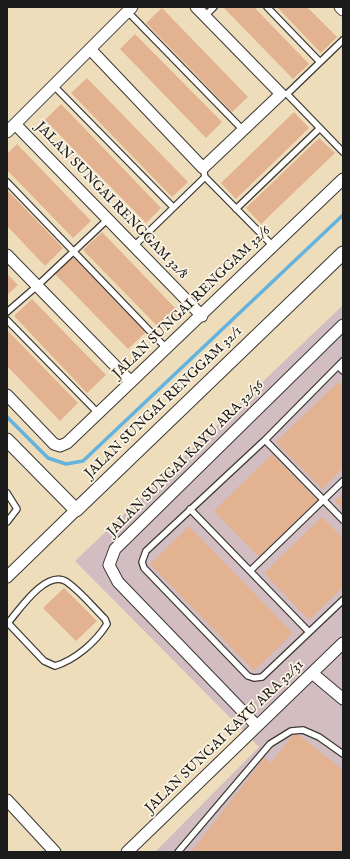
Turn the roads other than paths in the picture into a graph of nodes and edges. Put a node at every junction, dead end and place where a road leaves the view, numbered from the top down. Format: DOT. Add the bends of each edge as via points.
graph roads {
  1 [pos="196,7"];
  2 [pos="214,7"];
  3 [pos="267,7"];
  4 [pos="340,7"];
  5 [pos="130,9"];
  6 [pos="343,10"];
  7 [pos="205,16"];
  8 [pos="343,40"];
  9 [pos="90,49"];
  10 [pos="320,62"];
  11 [pos="53,84"];
  12 [pos="284,94"];
  13 [pos="11,128"];
  14 [pos="320,128"];
  15 [pos="243,130"];
  16 [pos="343,152"];
  17 [pos="204,172"];
  18 [pos="343,179"];
  19 [pos="7,182"];
  20 [pos="173,207"];
  21 [pos="236,209"];
  22 [pos="108,219"];
  23 [pos="134,246"];
  24 [pos="274,246"];
  25 [pos="74,251"];
  26 [pos="343,253"];
  27 [pos="7,255"];
  28 [pos="37,286"];
  29 [pos="7,312"];
  30 [pos="202,316"];
  31 [pos="7,320"];
  32 [pos="343,325"];
  33 [pos="167,349"];
  34 [pos="343,361"];
  35 [pos="338,366"];
  36 [pos="343,370"];
  37 [pos="131,382"];
  38 [pos="7,396"];
  39 [pos="98,413"];
  40 [pos="7,440"];
  41 [pos="265,440"];
  42 [pos="343,481"];
  43 [pos="7,493"];
  44 [pos="324,500"];
  45 [pos="190,509"];
  46 [pos="76,510"];
  47 [pos="343,520"];
  48 [pos="7,522"];
  49 [pos="250,571"];
  50 [pos="7,577"];
  51 [pos="343,600"];
  52 [pos="7,623"];
  53 [pos="309,632"];
  54 [pos="343,643"];
  55 [pos="312,673"];
  56 [pos="343,699"];
  57 [pos="257,726"];
  58 [pos="343,754"];
  59 [pos="7,800"];
  60 [pos="55,852"];
  61 [pos="127,852"];
  62 [pos="178,852"];
  1 -- 7 [label="street"];
  2 -- 7 [label="lane"];
  3 -- 10 [label="lane"];
  4 -- 6 [label="street"];
  5 -- 9 [label="street"];
  5 -- 15 [label="lane"];
  7 -- 12 [label="street"];
  8 -- 10 [label="lane"];
  9 -- 11 [label="street"];
  9 -- 17 [label="street"];
  10 -- 12 [label="lane"];
  11 -- 13 [label="street"];
  11 -- 20 [label="lane"];
  12 -- 14 [label="lane"];
  12 -- 15 [label="street"];
  13 -- 22 [label="street, JALAN SUNGAI RENGGAM 32/8"];
  14 -- 16 [label="lane"];
  14 -- 21 [label="lane"];
  15 -- 17 [label="street"];
  17 -- 20 [label="lane"];
  17 -- 21 [label="lane"];
  18 -- 24 [label="street, JALAN SUNGAI RENGGAM 32/6"];
  19 -- 25 [label="lane"];
  20 -- 23 [label="lane"];
  21 -- 24 [label="lane"];
  22 -- 23 [label="street, JALAN SUNGAI RENGGAM 32/8"];
  22 -- 25 [label="lane"];
  23 -- 30 [label="street, JALAN SUNGAI RENGGAM 32/8"];
  24 -- 30 [label="street, JALAN SUNGAI RENGGAM 32/6"];
  25 -- 28 [label="lane"];
  25 -- 33 [label="lane"];
  26 -- 46 [label="street, JALAN SUNGAI RENGGAM 32/1"];
  27 -- 28 [label="street"];
  28 -- 29 [label="lane"];
  28 -- 37 [label="street"];
  30 -- 33 [label="street, JALAN SUNGAI RENGGAM 32/6"];
  31 -- 39 [label="lane"];
  32 -- 57 [label="street, JALAN SUNGAI KAYU ARA 32/36" via="115,548 109,565 118,582"];
  33 -- 37 [label="street, JALAN SUNGAI RENGGAM 32/6"];
  34 -- 35 [label="lane"];
  35 -- 36 [label="lane"];
  35 -- 41 [label="lane"];
  37 -- 39 [label="street, JALAN SUNGAI RENGGAM 32/6"];
  38 -- 39 [label="street, JALAN SUNGAI RENGGAM 32/6" via="54,444 60,446 67,443"];
  40 -- 46 [label="street"];
  41 -- 44 [label="lane"];
  41 -- 45 [label="lane"];
  42 -- 44 [label="lane"];
  43 -- 48 [label="lane" via="17,508"];
  44 -- 47 [label="lane"];
  44 -- 49 [label="lane"];
  45 -- 49 [label="lane"];
  45 -- 53 [label="lane" via="146,551 142,562 144,568 182,608 248,676 254,678 262,677"];
  46 -- 50 [label="street, JALAN SUNGAI RENGGAM 32/1"];
  49 -- 53 [label="lane"];
  51 -- 53 [label="lane"];
  52 -- 52 [label="lane" via="43,584 52,579 66,581 105,619 107,624 103,631 69,662 55,666 44,661"];
  54 -- 55 [label="street, JALAN SUNGAI KAYU ARA 32/31"];
  55 -- 56 [label="street"];
  55 -- 57 [label="street, JALAN SUNGAI KAYU ARA 32/31"];
  57 -- 61 [label="street, JALAN SUNGAI KAYU ARA 32/31"];
  58 -- 62 [label="lane" via="319,737 303,730 291,731 270,744"];
  59 -- 60 [label="street"];
}
